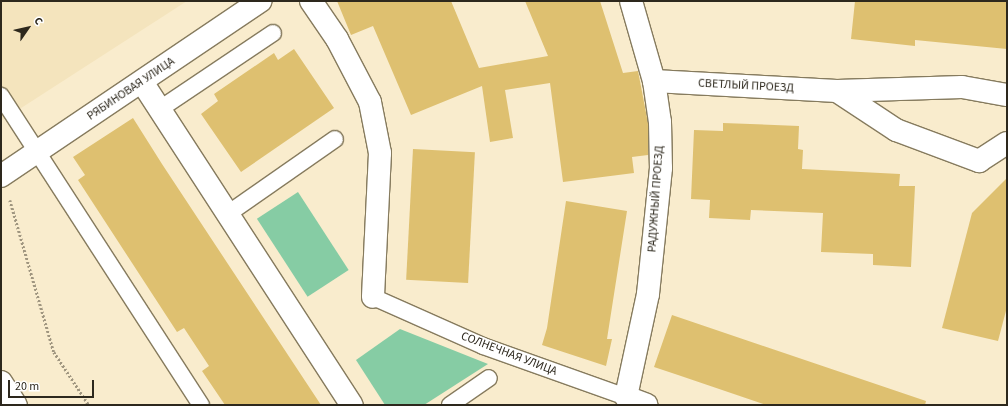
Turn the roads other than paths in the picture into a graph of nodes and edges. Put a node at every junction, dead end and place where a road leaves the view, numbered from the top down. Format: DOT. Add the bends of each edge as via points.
graph roads {
  1 [pos="260,1"];
  2 [pos="311,1"];
  3 [pos="631,1"];
  4 [pos="273,33"];
  5 [pos="654,81"];
  6 [pos="142,82"];
  7 [pos="838,91"];
  8 [pos="1007,95"];
  9 [pos="1,96"];
  10 [pos="160,109"];
  11 [pos="335,139"];
  12 [pos="1007,143"];
  13 [pos="36,153"];
  14 [pos="2,176"];
  15 [pos="229,213"];
  16 [pos="373,297"];
  17 [pos="489,378"];
  18 [pos="1,382"];
  19 [pos="347,403"];
  20 [pos="638,403"];
  21 [pos="16,405"];
  22 [pos="200,405"];
  23 [pos="450,405"];
  1 -- 6 [label="street, РЯБИНОВАЯ УЛИЦА"];
  2 -- 16 [label="street" via="337,40 370,102 380,153"];
  3 -- 5 [label="street, РАДУЖНЫЙ ПРОЕЗД"];
  4 -- 10 [label="lane"];
  5 -- 7 [label="street, СВЕТЛЫЙ ПРОЕЗД"];
  5 -- 20 [label="street, РАДУЖНЫЙ ПРОЕЗД" via="660,122 661,168"];
  6 -- 10 [label="street"];
  6 -- 13 [label="street, РЯБИНОВАЯ УЛИЦА"];
  7 -- 8 [label="street, СВЕТЛЫЙ ПРОЕЗД" via="962,87"];
  7 -- 12 [label="street" via="896,130 979,161"];
  9 -- 13 [label="lane"];
  10 -- 15 [label="street"];
  11 -- 15 [label="lane"];
  13 -- 14 [label="street, РЯБИНОВАЯ УЛИЦА"];
  13 -- 22 [label="lane"];
  15 -- 19 [label="street"];
  16 -- 20 [label="lane, СОЛНЕЧНАЯ УЛИЦА" via="484,346"];
  17 -- 23 [label="lane"];
  18 -- 21 [label="street"];
}
